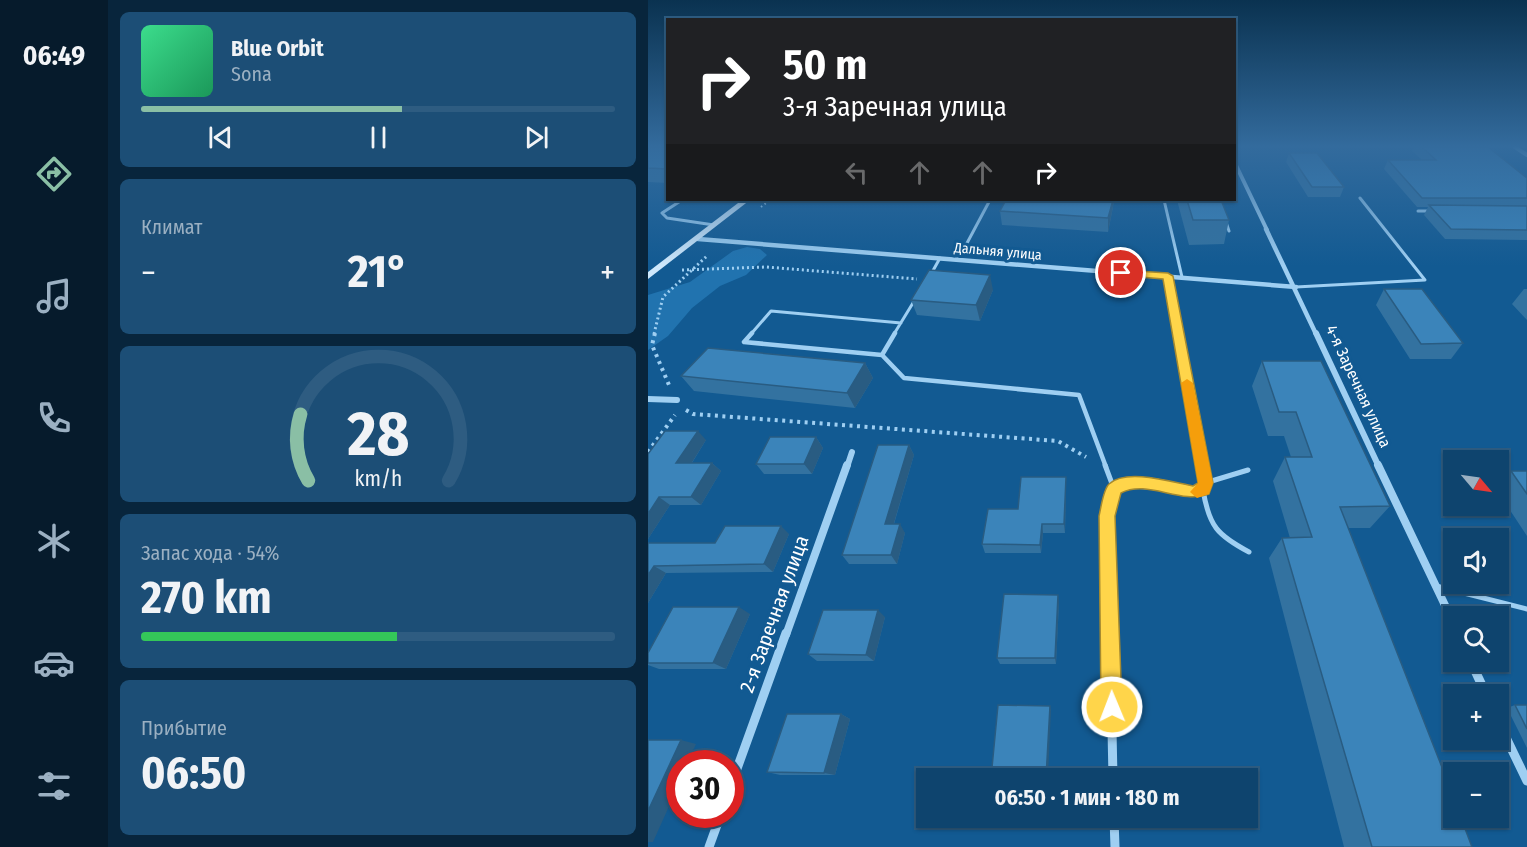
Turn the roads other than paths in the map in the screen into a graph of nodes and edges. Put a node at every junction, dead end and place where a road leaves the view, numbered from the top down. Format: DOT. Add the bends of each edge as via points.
graph roads {
  1 [pos="1247,187"];
  2 [pos="1360,198"];
  3 [pos="681,201"];
  4 [pos="745,201"];
  5 [pos="989,201"];
  6 [pos="1164,201"];
  7 [pos="1418,211"];
  8 [pos="1439,212"];
  9 [pos="1225,220"];
  10 [pos="714,225"];
  11 [pos="1229,231"];
  12 [pos="698,239"];
  13 [pos="940,258"];
  14 [pos="958,260"];
  15 [pos="648,276"];
  16 [pos="1168,276"];
  17 [pos="1182,277"];
  18 [pos="927,280"];
  19 [pos="1296,287"];
  20 [pos="922,289"];
  21 [pos="901,323"];
  22 [pos="882,355"];
  23 [pos="648,399"];
  24 [pos="677,400"];
  25 [pos="852,452"];
  26 [pos="1248,470"];
  27 [pos="1204,486"];
  28 [pos="1114,489"];
  29 [pos="1249,552"];
  30 [pos="1436,586"];
  31 [pos="1445,606"];
  32 [pos="1527,609"];
  33 [pos="1509,743"];
  34 [pos="744,750"];
  35 [pos="1113,768"];
  36 [pos="1527,781"];
  37 [pos="716,828"];
  38 [pos="1114,828"];
  39 [pos="709,847"];
  40 [pos="1115,847"];
  1 -- 19 [label="street, 4-я Заречная улица"];
  2 -- 19 [label="lane" via="1425,280"];
  3 -- 10 [label="lane" via="663,213 667,218"];
  4 -- 10 [label="street"];
  5 -- 14 [label="lane"];
  6 -- 17 [label="lane"];
  7 -- 8 [label="lane"];
  9 -- 11 [label="lane"];
  10 -- 12 [label="street"];
  12 -- 13 [label="street, Дальняя улица"];
  12 -- 15 [label="street"];
  13 -- 14 [label="street, Дальняя улица"];
  13 -- 18 [label="lane"];
  14 -- 16 [label="street, Дальняя улица"];
  16 -- 17 [label="street, Дальняя улица"];
  16 -- 27 [label="street"];
  17 -- 19 [label="street, Дальняя улица"];
  19 -- 30 [label="street, 4-я Заречная улица"];
  20 -- 21 [label="lane"];
  21 -- 22 [label="lane"];
  21 -- 22 [label="lane" via="771,312 744,342"];
  22 -- 28 [label="lane" via="904,378 1079,395"];
  23 -- 24 [label="street"];
  25 -- 34 [label="street, 2-я Заречная улица"];
  26 -- 27 [label="lane"];
  27 -- 28 [label="street" via="1193,493 1138,483"];
  27 -- 29 [label="lane" via="1207,519 1222,538"];
  28 -- 35 [label="street" via="1107,516"];
  30 -- 31 [label="street, 4-я Заречная улица"];
  30 -- 32 [label="lane"];
  33 -- 36 [label="street"];
  37 -- 39 [label="street"];
  38 -- 40 [label="street"];
}
